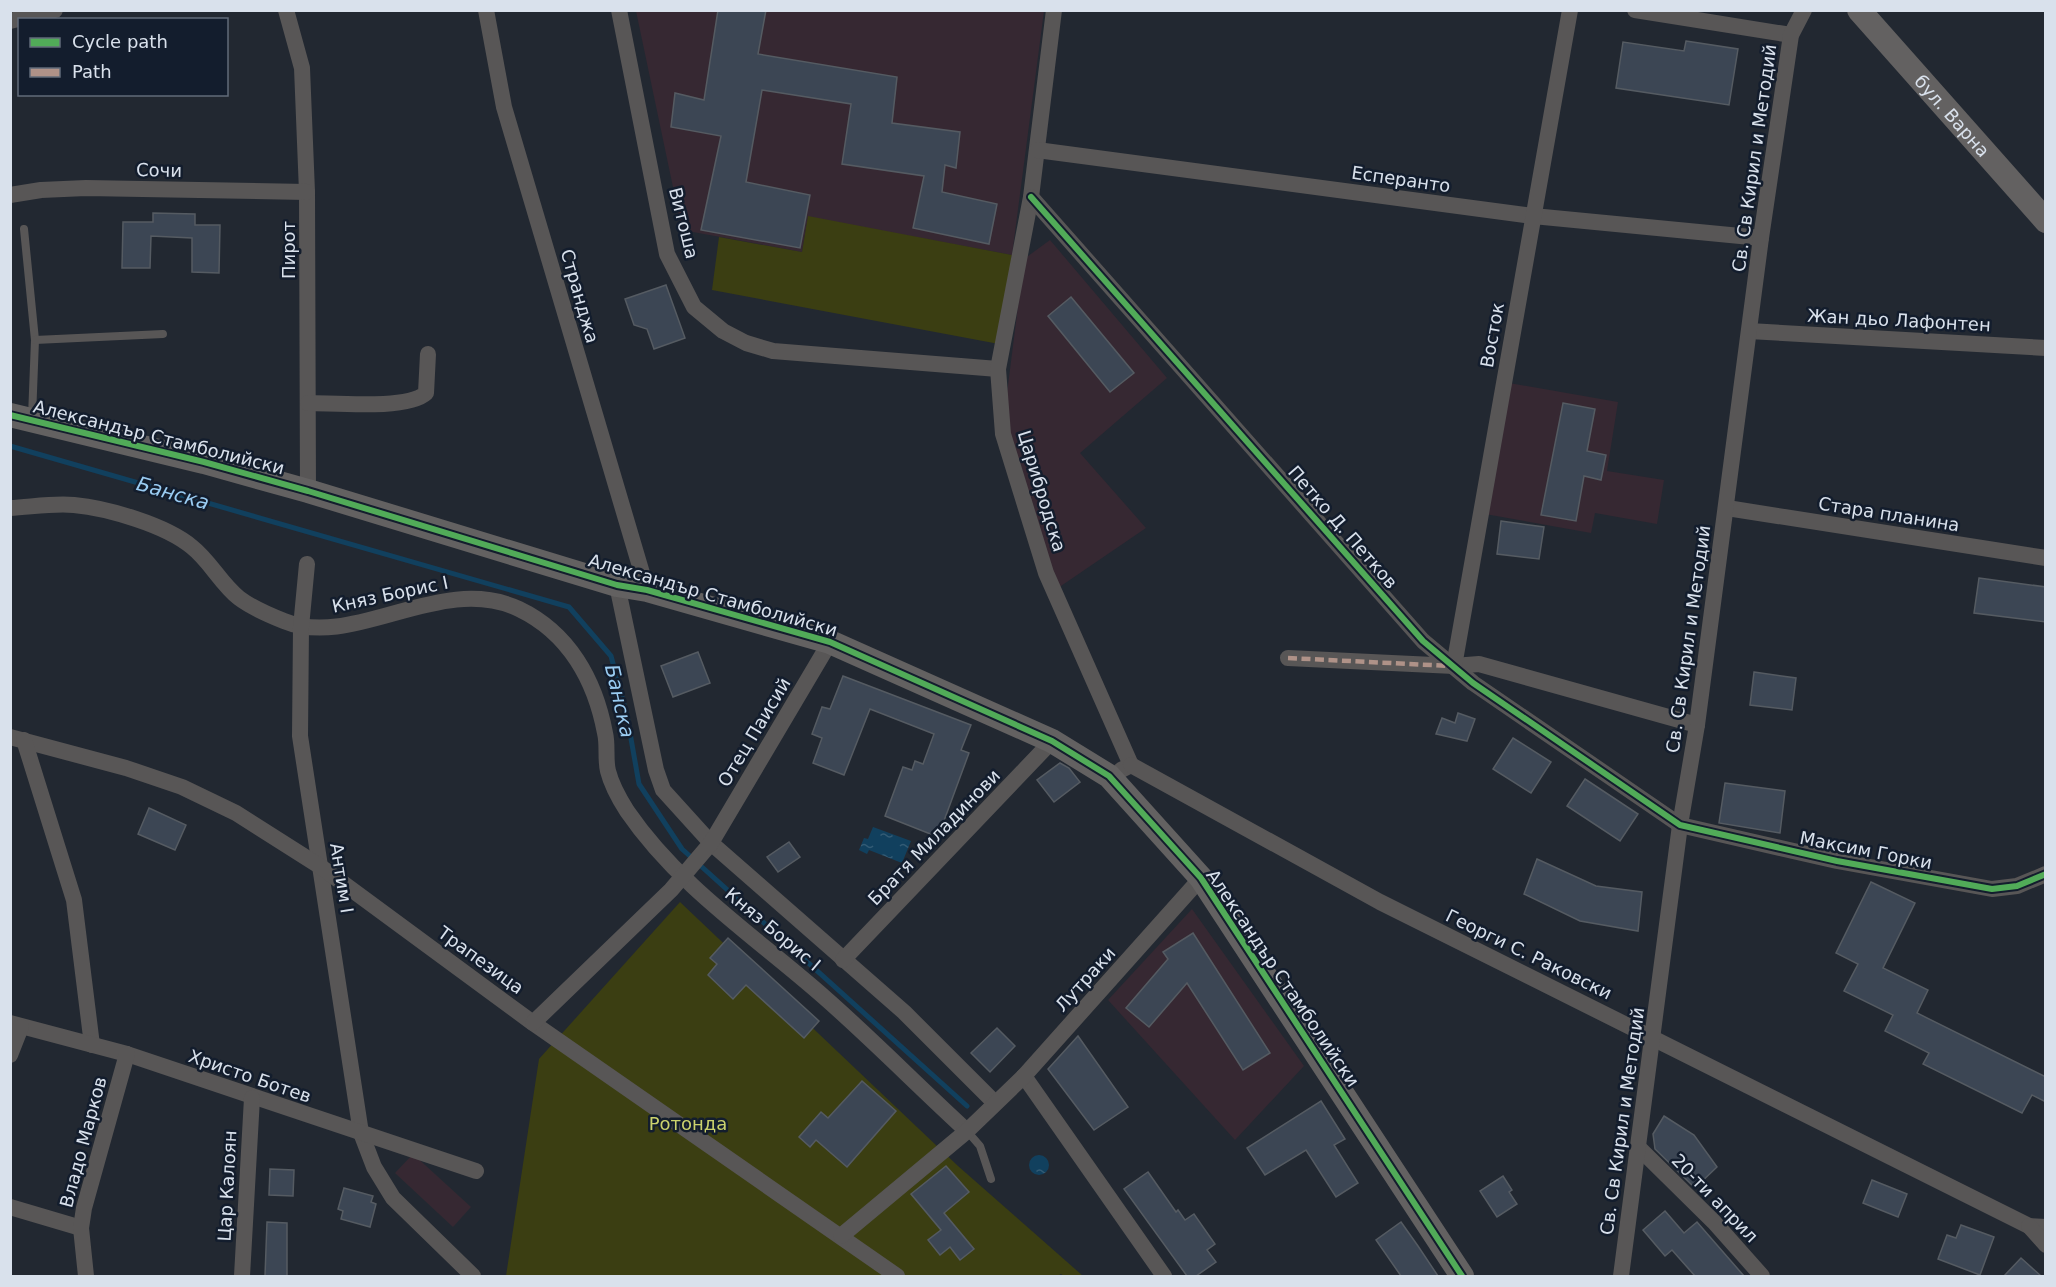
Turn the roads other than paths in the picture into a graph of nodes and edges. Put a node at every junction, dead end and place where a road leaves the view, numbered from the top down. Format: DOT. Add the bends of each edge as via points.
graph roads {
  1 [pos="286,10"];
  2 [pos="486,10"];
  3 [pos="619,10"];
  4 [pos="1054,10"];
  5 [pos="1570,10"];
  6 [pos="1635,10"];
  7 [pos="1804,10"];
  8 [pos="1859,10"];
  9 [pos="45,12"];
  10 [pos="22,18"];
  11 [pos="1791,35"];
  12 [pos="1036,150"];
  13 [pos="307,192"];
  14 [pos="10,195"];
  15 [pos="1031,197"];
  16 [pos="1533,216"];
  17 [pos="2046,221"];
  18 [pos="24,229"];
  19 [pos="1761,238"];
  20 [pos="1749,331"];
  21 [pos="163,334"];
  22 [pos="35,340"];
  23 [pos="2046,348"];
  24 [pos="428,354"];
  25 [pos="998,369"];
  26 [pos="308,403"];
  27 [pos="21,418"];
  28 [pos="308,491"];
  29 [pos="10,508"];
  30 [pos="1726,508"];
  31 [pos="2046,558"];
  32 [pos="307,564"];
  33 [pos="617,585"];
  34 [pos="647,590"];
  35 [pos="301,627"];
  36 [pos="831,642"];
  37 [pos="1288,658"];
  38 [pos="1454,666"];
  39 [pos="1697,725"];
  40 [pos="17,739"];
  41 [pos="1052,741"];
  42 [pos="1131,765"];
  43 [pos="1109,776"];
  44 [pos="1680,825"];
  45 [pos="706,848"];
  46 [pos="321,867"];
  47 [pos="2046,874"];
  48 [pos="683,875"];
  49 [pos="1200,878"];
  50 [pos="843,960"];
  51 [pos="532,1023"];
  52 [pos="16,1025"];
  53 [pos="1654,1037"];
  54 [pos="92,1044"];
  55 [pos="127,1054"];
  56 [pos="10,1055"];
  57 [pos="1024,1076"];
  58 [pos="252,1098"];
  59 [pos="994,1103"];
  60 [pos="967,1131"];
  61 [pos="361,1133"];
  62 [pos="1639,1148"];
  63 [pos="476,1171"];
  64 [pos="991,1179"];
  65 [pos="10,1207"];
  66 [pos="2037,1226"];
  67 [pos="81,1228"];
  68 [pos="841,1236"];
  69 [pos="2046,1245"];
  70 [pos="86,1276"];
  71 [pos="242,1276"];
  72 [pos="473,1276"];
  73 [pos="897,1276"];
  74 [pos="1164,1276"];
  75 [pos="1462,1276"];
  76 [pos="1621,1276"];
  77 [pos="1762,1276"];
  1 -- 13 [label="street, Пирот" via="302,68"];
  2 -- 34 [label="street, Странджа" via="504,107"];
  3 -- 25 [label="street, Витоша" via="667,254 694,307 723,331 773,351"];
  4 -- 12 [label="street, Царибродска"];
  5 -- 16 [label="street, Восток"];
  6 -- 11 [label="street"];
  7 -- 11 [label="street, Св. Св Кирил и Методий"];
  8 -- 17 [label="street, бул. Варна"];
  9 -- 10 [label="street"];
  11 -- 19 [label="street, Св. Св Кирил и Методий"];
  12 -- 15 [label="street, Царибродска"];
  12 -- 16 [label="street, Есперанто"];
  13 -- 14 [label="street, Сочи" via="86,189"];
  13 -- 26 [label="street, Пирот"];
  15 -- 25 [label="street, Царибродска"];
  15 -- 38 [label="street, Петко Д. Петков" via="1423,641"];
  16 -- 19 [label="street, Есперанто"];
  16 -- 38 [label="street, Восток"];
  18 -- 22 [label="lane"];
  19 -- 20 [label="street, Св. Св Кирил и Методий"];
  20 -- 23 [label="street, Жан дьо Лафонтен"];
  20 -- 30 [label="street, Св. Св Кирил и Методий"];
  21 -- 22 [label="lane"];
  22 -- 27 [label="lane"];
  24 -- 26 [label="street" via="426,393 421,398 405,402"];
  25 -- 42 [label="street, Царибродска" via="1003,434 1046,573"];
  26 -- 28 [label="street, Пирот"];
  27 -- 28 [label="street, Александър Стамболийски"];
  28 -- 33 [label="street, Александър Стамболийски"];
  29 -- 35 [label="street, Княз Борис I" via="74,505 144,522 190,545 238,598"];
  30 -- 31 [label="street, Стара планина"];
  30 -- 39 [label="street, Св. Св Кирил и Методий"];
  32 -- 35 [label="street, Антим I"];
  33 -- 34 [label="street, Александър Стамболийски"];
  33 -- 45 [label="street, Княз Борис I" via="656,770 663,790"];
  34 -- 36 [label="street, Александър Стамболийски"];
  35 -- 46 [label="street, Антим I" via="300,736"];
  35 -- 48 [label="street, Княз Борис I" via="341,625 445,599 516,607 554,629 579,662 598,700 608,771 625,808"];
  36 -- 41 [label="street, Александър Стамболийски"];
  36 -- 45 [label="street, Отец Паисий"];
  37 -- 38 [label="street"];
  38 -- 39 [label="street" via="1479,664"];
  38 -- 44 [label="street, Петко Д. Петков"];
  39 -- 44 [label="street, Св. Св Кирил и Методий"];
  40 -- 46 [label="street, Трапезица" via="182,787 236,813"];
  40 -- 54 [label="street" via="74,900"];
  41 -- 43 [label="street, Александър Стамболийски"];
  41 -- 50 [label="street, Братя Миладинови"];
  42 -- 43 [label="street"];
  42 -- 53 [label="street, Георги С. Раковски" via="1380,902"];
  43 -- 49 [label="street, Александър Стамболийски"];
  44 -- 47 [label="street, Максим Горки" via="1837,861 1992,890 2017,886"];
  44 -- 53 [label="street, Св. Св Кирил и Методий"];
  45 -- 48 [label="street, Отец Паисий"];
  45 -- 50 [label="street, Княз Борис I"];
  46 -- 51 [label="street, Трапезица"];
  46 -- 61 [label="street, Антим I"];
  48 -- 51 [label="street"];
  48 -- 60 [label="street, Княз Борис I" via="825,998"];
  49 -- 57 [label="street, Лутраки"];
  49 -- 75 [label="street, Александър Стамболийски"];
  50 -- 59 [label="street, Княз Борис I" via="904,1012"];
  51 -- 68 [label="street, Трапезица"];
  52 -- 54 [label="street, Христо Ботев"];
  52 -- 56 [label="street"];
  53 -- 62 [label="street, Св. Св Кирил и Методий"];
  53 -- 66 [label="street, Георги С. Раковски"];
  54 -- 55 [label="street, Христо Ботев"];
  55 -- 58 [label="street, Христо Ботев"];
  55 -- 67 [label="street, Владо Марков" via="89,1185"];
  57 -- 59 [label="street, Лутраки"];
  57 -- 74 [label="street"];
  58 -- 61 [label="street, Христо Ботев"];
  58 -- 71 [label="street, Цар Калоян"];
  59 -- 60 [label="street, Лутраки"];
  60 -- 64 [label="lane, Княз Борис I" via="980,1146"];
  60 -- 68 [label="street, Лутраки"];
  61 -- 63 [label="street, Христо Ботев"];
  61 -- 72 [label="street, Антим I" via="374,1167 393,1198"];
  62 -- 76 [label="street, Св. Св Кирил и Методий"];
  62 -- 77 [label="street, 20-ти април"];
  65 -- 67 [label="street"];
  66 -- 69 [label="street"];
  67 -- 70 [label="street, Владо Марков"];
  68 -- 73 [label="street, Трапезица"];
}
